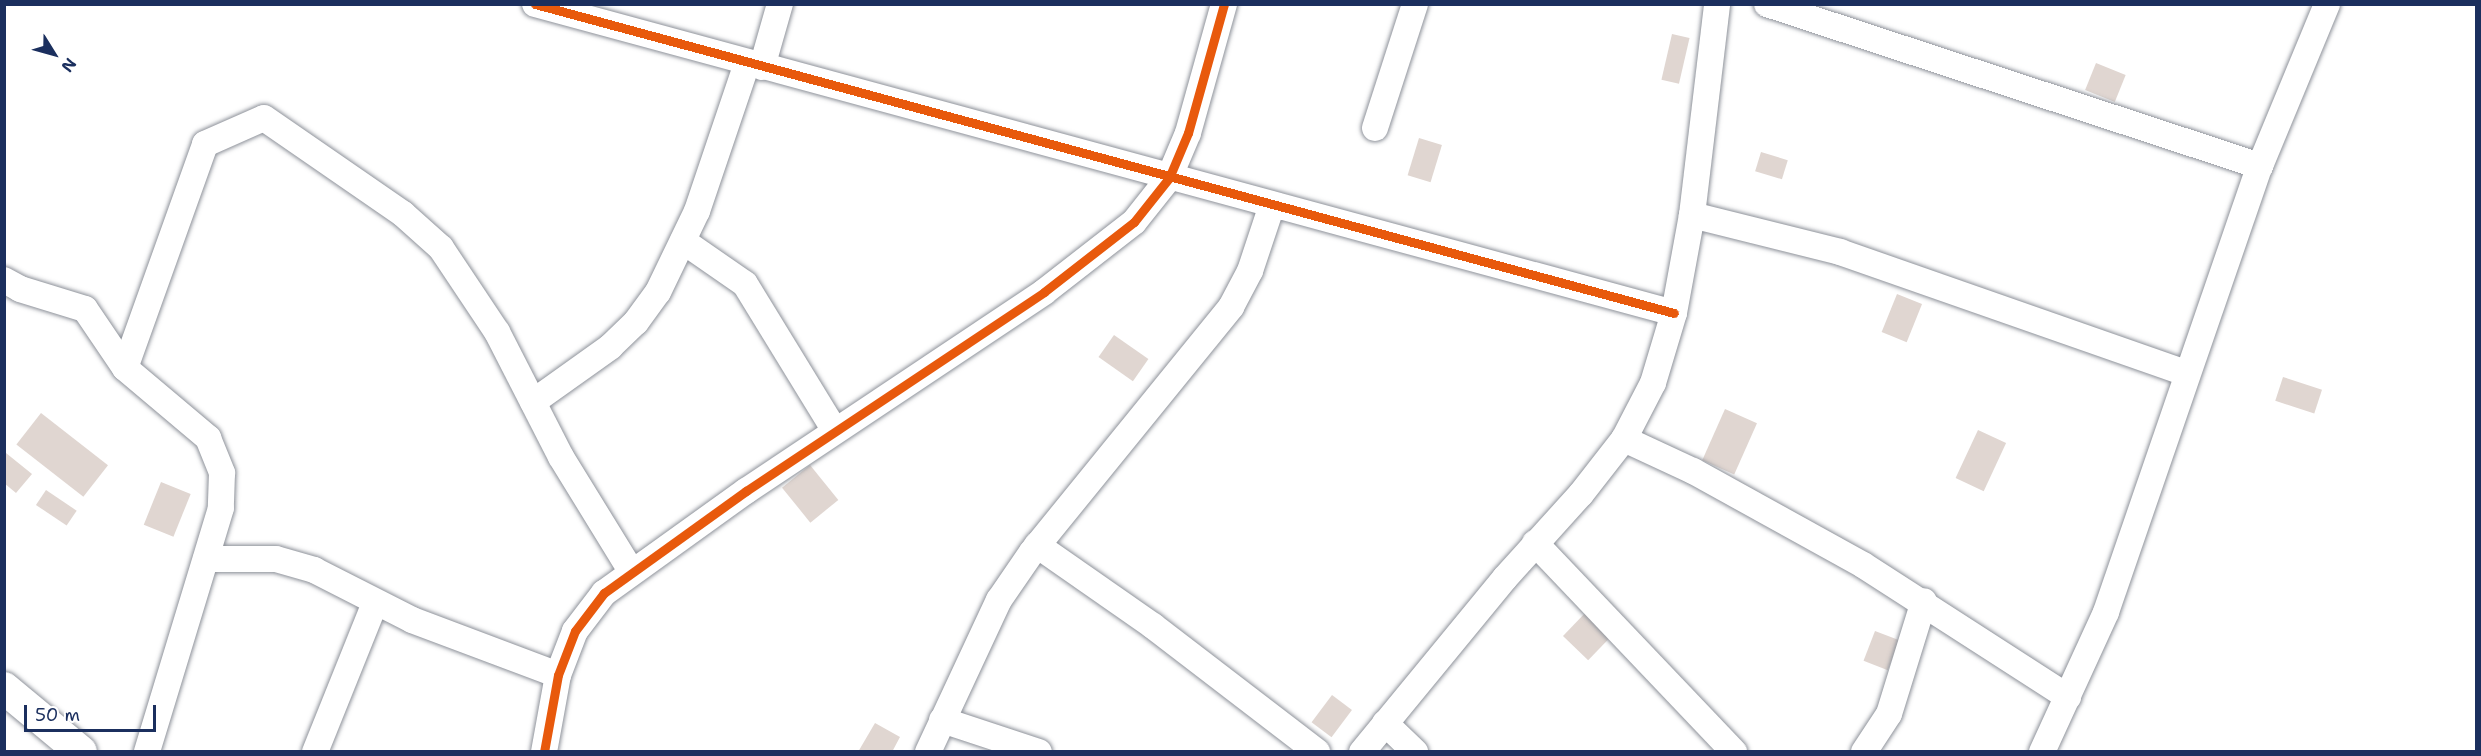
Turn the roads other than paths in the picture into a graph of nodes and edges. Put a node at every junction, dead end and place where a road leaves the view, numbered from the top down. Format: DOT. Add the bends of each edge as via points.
graph roads {
  1 [pos="535,4"];
  2 [pos="780,4"];
  3 [pos="1224,4"];
  4 [pos="1416,4"];
  5 [pos="1717,4"];
  6 [pos="1767,4"];
  7 [pos="2326,4"];
  8 [pos="754,65"];
  9 [pos="1375,128"];
  10 [pos="2260,166"];
  11 [pos="1169,178"];
  12 [pos="1272,205"];
  13 [pos="1692,215"];
  14 [pos="683,241"];
  15 [pos="4,280"];
  16 [pos="1674,313"];
  17 [pos="124,368"];
  18 [pos="2186,373"];
  19 [pos="533,402"];
  20 [pos="835,431"];
  21 [pos="1624,439"];
  22 [pos="1535,543"];
  23 [pos="1037,545"];
  24 [pos="206,559"];
  25 [pos="631,571"];
  26 [pos="1924,601"];
  27 [pos="375,603"];
  28 [pos="558,675"];
  29 [pos="4,688"];
  30 [pos="2068,697"];
  31 [pos="942,720"];
  32 [pos="1385,723"];
  33 [pos="81,752"];
  34 [pos="147,752"];
  35 [pos="315,752"];
  36 [pos="544,752"];
  37 [pos="928,752"];
  38 [pos="1039,752"];
  39 [pos="1317,752"];
  40 [pos="1362,752"];
  41 [pos="1415,752"];
  42 [pos="1734,752"];
  43 [pos="1864,752"];
  44 [pos="2042,752"];
  1 -- 8 [label="street"];
  2 -- 8 [label="street"];
  3 -- 11 [label="street" via="1188,133"];
  4 -- 9 [label="street"];
  5 -- 13 [label="street"];
  6 -- 10 [label="street"];
  7 -- 10 [label="street"];
  8 -- 11 [label="street"];
  8 -- 14 [label="street"];
  10 -- 18 [label="street"];
  11 -- 12 [label="street"];
  11 -- 20 [label="street" via="1134,222 1100,252"];
  12 -- 16 [label="street"];
  12 -- 23 [label="street" via="1250,271 1231,308"];
  13 -- 16 [label="street"];
  13 -- 18 [label="street" via="1840,252"];
  14 -- 19 [label="street" via="658,292 636,322 610,347"];
  14 -- 20 [label="street" via="745,284"];
  15 -- 17 [label="street" via="20,289 85,309"];
  16 -- 21 [label="street" via="1653,383"];
  17 -- 19 [label="street" via="205,144 264,118 403,214 441,248 497,332"];
  17 -- 24 [label="street" via="208,438 222,473 221,508"];
  18 -- 30 [label="street" via="2121,570"];
  19 -- 25 [label="street" via="561,457"];
  20 -- 25 [label="street"];
  21 -- 22 [label="street"];
  21 -- 26 [label="street" via="1693,471"];
  22 -- 32 [label="street"];
  22 -- 42 [label="street"];
  23 -- 31 [label="street" via="999,600"];
  23 -- 39 [label="street" via="1153,626"];
  24 -- 27 [label="street" via="276,559 314,570"];
  24 -- 34 [label="street"];
  25 -- 28 [label="street" via="604,593 574,632"];
  26 -- 30 [label="street"];
  26 -- 43 [label="street" via="1888,714"];
  27 -- 28 [label="street"];
  27 -- 35 [label="street"];
  28 -- 36 [label="street"];
  29 -- 33 [label="main road"];
  30 -- 44 [label="street"];
  31 -- 37 [label="street"];
  31 -- 38 [label="street"];
  32 -- 40 [label="street"];
  32 -- 41 [label="street"];
}
